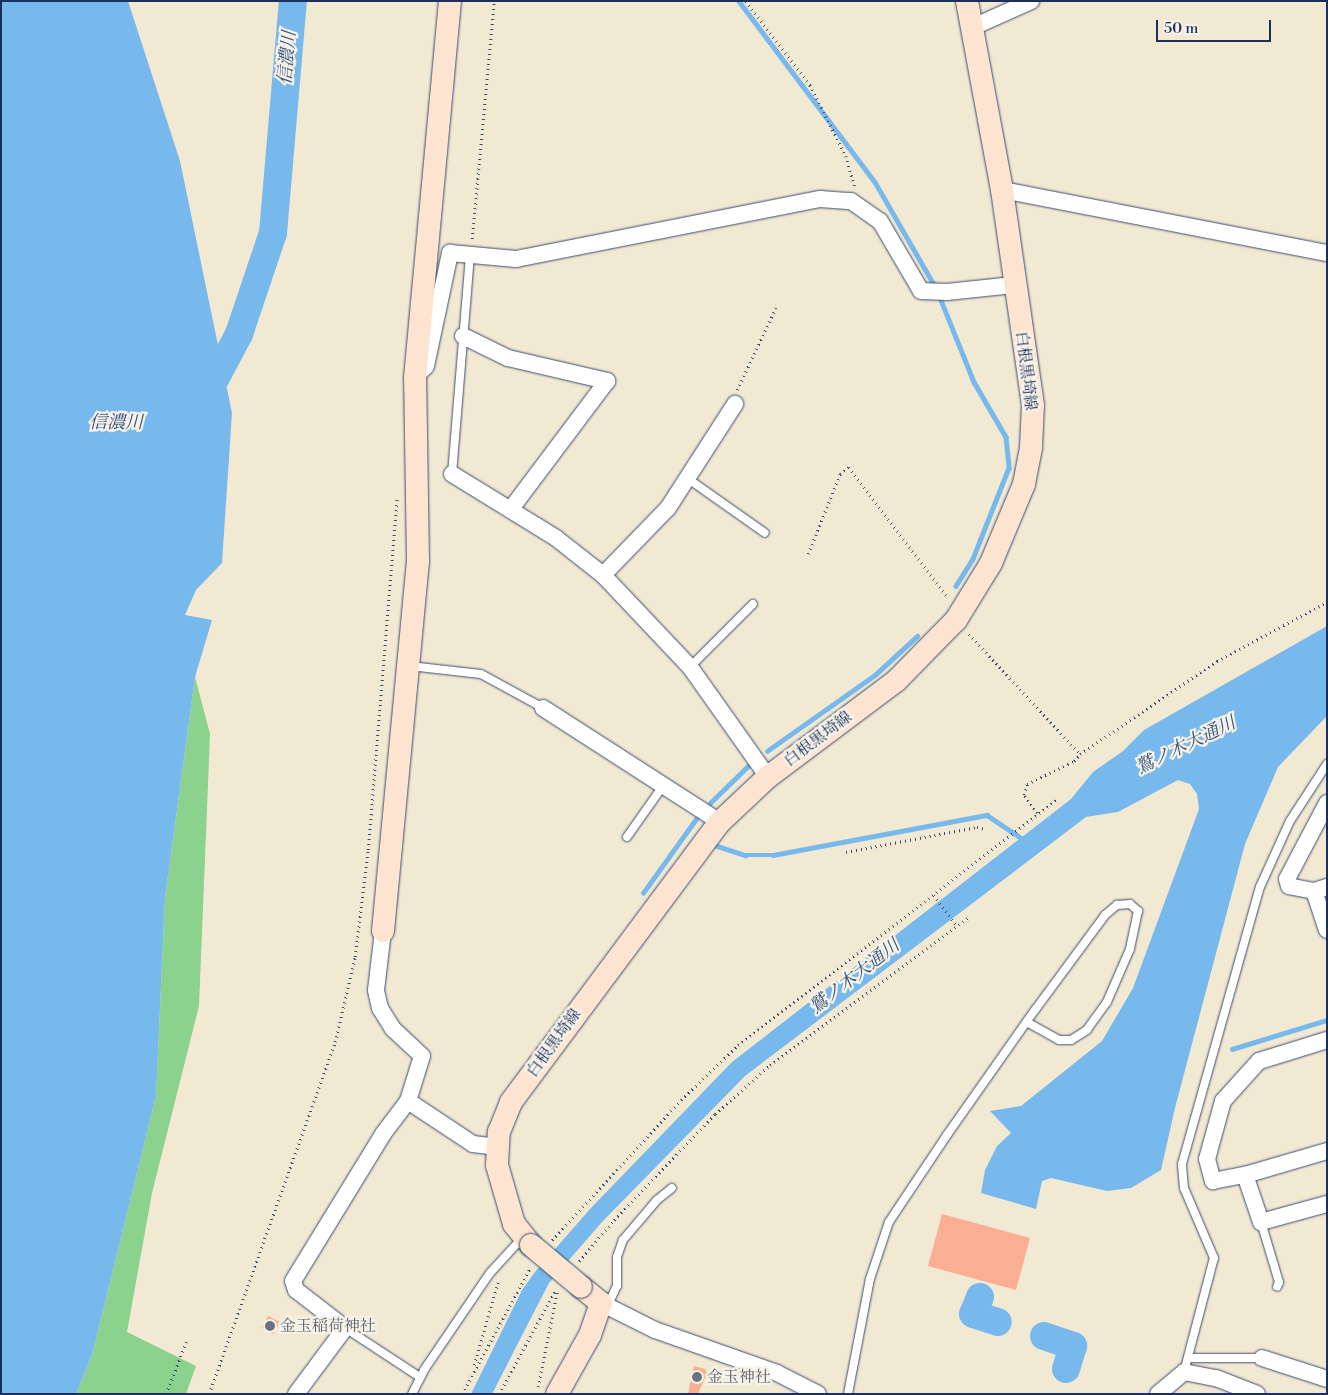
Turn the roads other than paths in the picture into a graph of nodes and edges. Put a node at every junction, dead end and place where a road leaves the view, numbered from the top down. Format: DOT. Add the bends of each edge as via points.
graph roads {
  1 [pos="450,1"];
  2 [pos="967,1"];
  3 [pos="1031,1"];
  4 [pos="972,28"];
  5 [pos="1002,190"];
  6 [pos="1327,253"];
  7 [pos="470,255"];
  8 [pos="1014,285"];
  9 [pos="463,336"];
  10 [pos="415,378"];
  11 [pos="735,404"];
  12 [pos="452,474"];
  13 [pos="687,478"];
  14 [pos="510,510"];
  15 [pos="765,533"];
  16 [pos="603,575"];
  17 [pos="753,604"];
  18 [pos="410,666"];
  19 [pos="690,667"];
  20 [pos="543,708"];
  21 [pos="1327,764"];
  22 [pos="768,776"];
  23 [pos="663,786"];
  24 [pos="1327,803"];
  25 [pos="720,822"];
  26 [pos="627,837"];
  27 [pos="1321,889"];
  28 [pos="1327,930"];
  29 [pos="383,931"];
  30 [pos="1027,1022"];
  31 [pos="1327,1040"];
  32 [pos="408,1101"];
  33 [pos="496,1147"];
  34 [pos="1327,1151"];
  35 [pos="1245,1175"];
  36 [pos="672,1188"];
  37 [pos="1327,1204"];
  38 [pos="1261,1222"];
  39 [pos="534,1248"];
  40 [pos="1277,1287"];
  41 [pos="604,1305"];
  42 [pos="345,1328"];
  43 [pos="1262,1358"];
  44 [pos="1187,1365"];
  45 [pos="420,1377"];
  46 [pos="1327,1379"];
  47 [pos="296,1394"];
  48 [pos="412,1394"];
  49 [pos="557,1394"];
  50 [pos="818,1394"];
  51 [pos="848,1394"];
  52 [pos="1158,1394"];
  53 [pos="1257,1394"];
  1 -- 10 [label="main road"];
  2 -- 4 [label="main road, 白根黒埼線"];
  3 -- 4 [label="street"];
  4 -- 5 [label="main road, 白根黒埼線"];
  5 -- 6 [label="street"];
  5 -- 8 [label="main road, 白根黒埼線"];
  7 -- 8 [label="street" via="516,259 820,199 851,201 880,221 921,291 947,292"];
  7 -- 9 [label="lane"];
  7 -- 10 [label="street" via="450,253 426,366"];
  8 -- 22 [label="main road, 白根黒埼線" via="1033,405 1032,447 1012,519 991,563 958,617 896,681"];
  9 -- 12 [label="lane"];
  9 -- 14 [label="street" via="508,358 607,381"];
  10 -- 18 [label="main road" via="418,562"];
  11 -- 13 [label="street"];
  12 -- 14 [label="street"];
  13 -- 15 [label="lane"];
  13 -- 16 [label="street" via="668,508"];
  14 -- 16 [label="street" via="556,538"];
  16 -- 19 [label="street"];
  17 -- 19 [label="lane"];
  18 -- 20 [label="lane" via="481,674"];
  18 -- 29 [label="main road"];
  19 -- 22 [label="street"];
  20 -- 23 [label="street"];
  21 -- 44 [label="lane" via="1290,821 1260,886 1182,1164 1184,1188 1214,1258"];
  22 -- 25 [label="main road, 白根黒埼線"];
  23 -- 25 [label="street"];
  23 -- 26 [label="lane"];
  24 -- 27 [label="street" via="1287,879 1289,886"];
  25 -- 33 [label="main road, 白根黒埼線" via="511,1102"];
  27 -- 28 [label="street"];
  29 -- 32 [label="street" via="376,990 380,1008 393,1029 422,1056"];
  30 -- 30 [label="lane" via="1105,915 1117,904 1130,904 1138,911 1130,949 1107,1002 1087,1030 1071,1040 1059,1040"];
  30 -- 51 [label="lane" via="889,1222 870,1279"];
  31 -- 35 [label="street" via="1259,1061 1223,1101 1207,1159 1213,1181"];
  32 -- 33 [label="street" via="473,1144"];
  32 -- 42 [label="street" via="382,1134 293,1281 296,1290"];
  33 -- 39 [label="main road, 白根黒埼線" via="505,1201 514,1224"];
  34 -- 35 [label="street"];
  35 -- 38 [label="street"];
  36 -- 41 [label="lane" via="622,1240 617,1258 618,1286"];
  37 -- 38 [label="street"];
  38 -- 40 [label="lane" via="1279,1282"];
  39 -- 41 [label="main road, 白根黒埼線, bridge"];
  39 -- 45 [label="lane" via="507,1255 490,1274"];
  41 -- 49 [label="main road"];
  41 -- 50 [label="street" via="655,1330 777,1373"];
  42 -- 45 [label="lane"];
  42 -- 47 [label="street"];
  43 -- 44 [label="lane"];
  43 -- 46 [label="street"];
  44 -- 52 [label="street"];
  44 -- 53 [label="street"];
  45 -- 48 [label="lane"];
}
